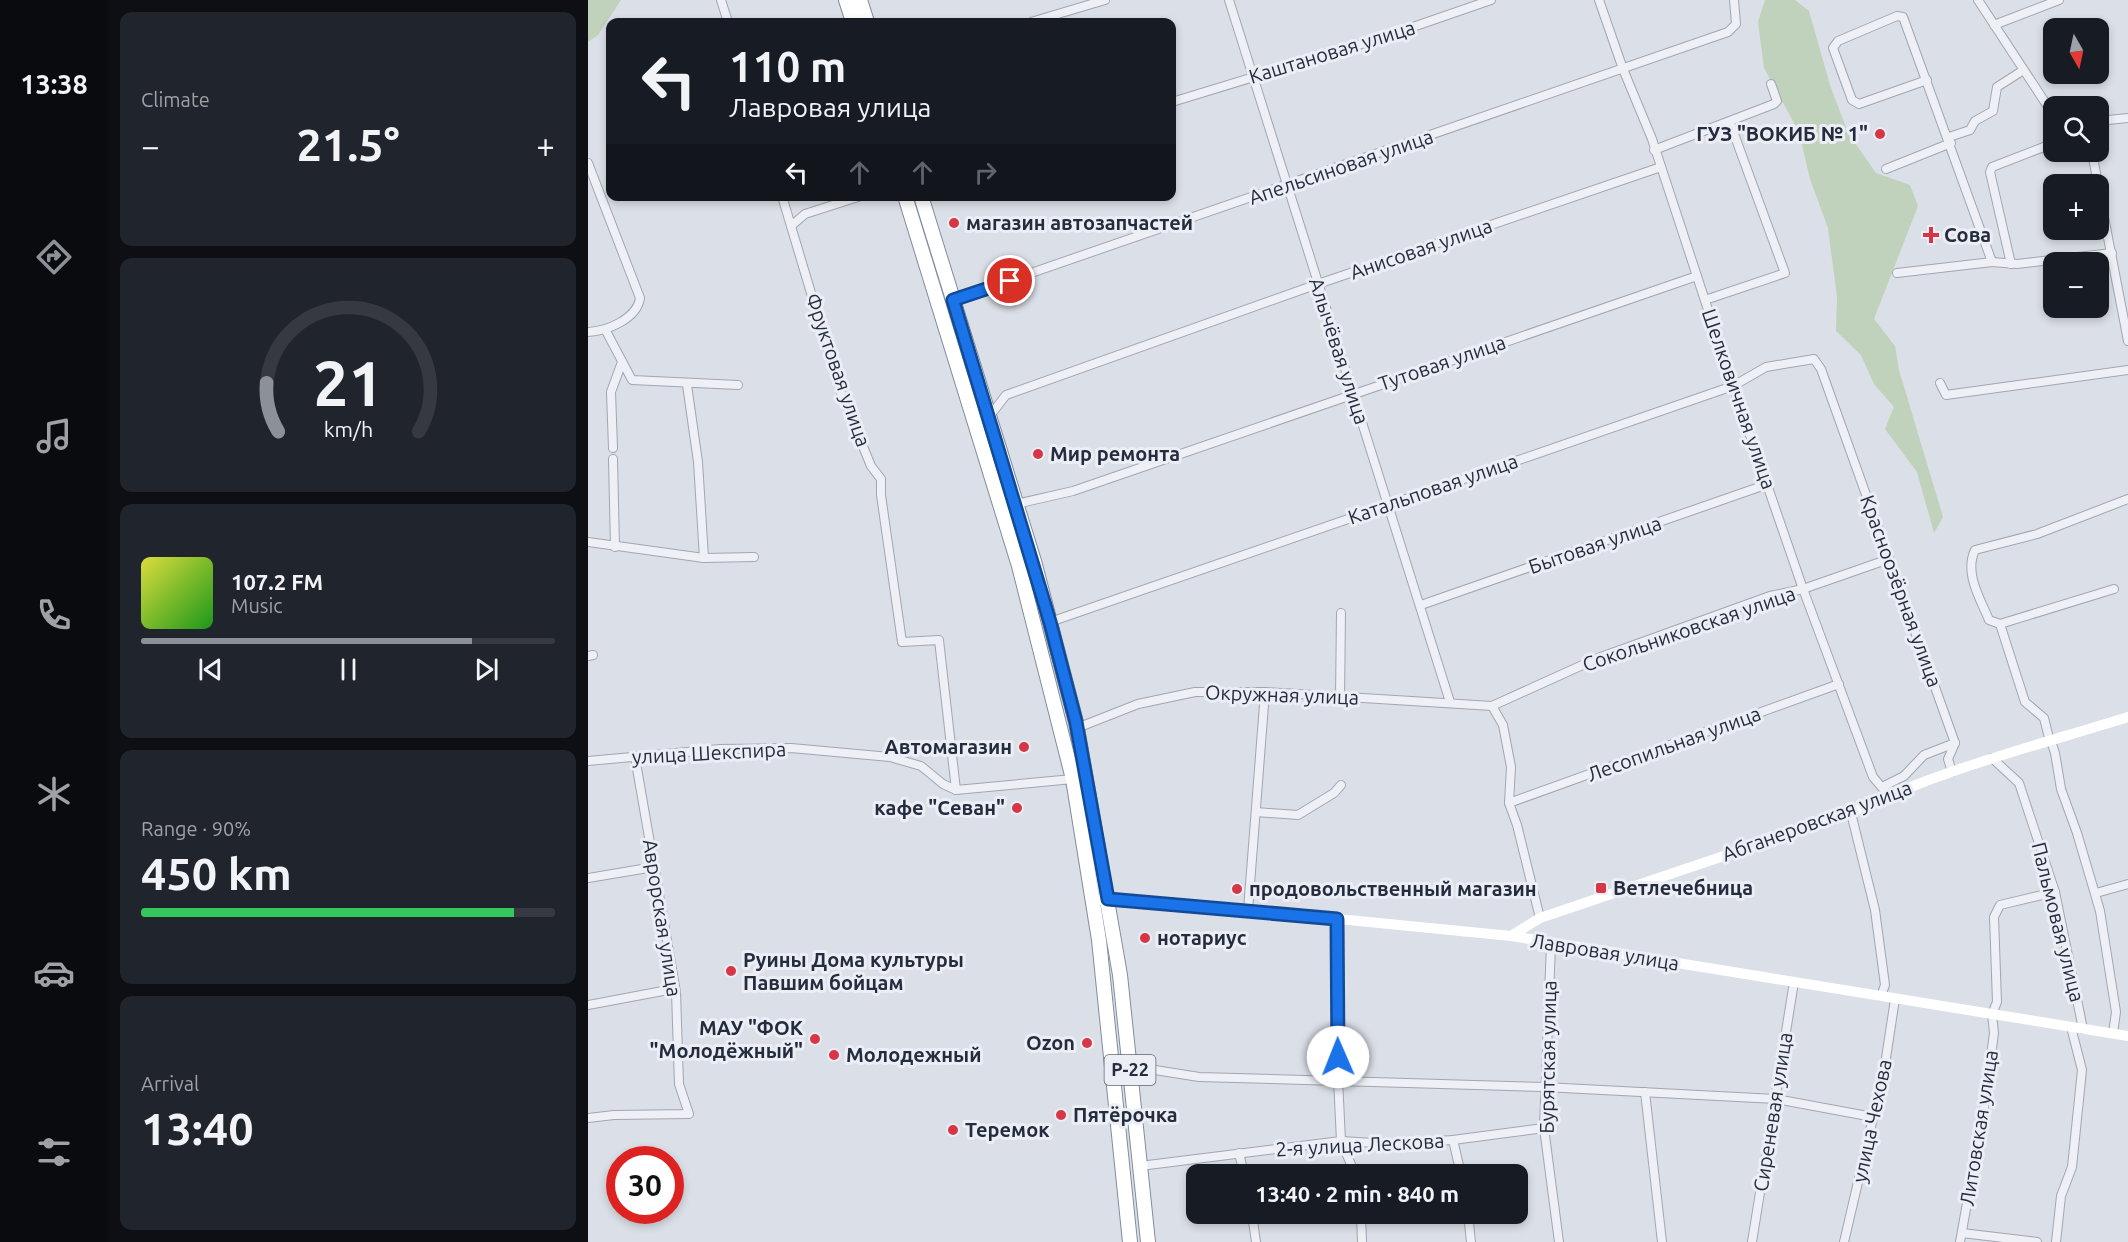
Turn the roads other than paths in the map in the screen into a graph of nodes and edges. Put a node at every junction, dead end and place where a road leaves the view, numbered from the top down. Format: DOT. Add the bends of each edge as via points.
graph roads {
  1 [pos="721,0"];
  2 [pos="846,0"];
  3 [pos="860,0"];
  4 [pos="1105,0"];
  5 [pos="1229,0"];
  6 [pos="1491,0"];
  7 [pos="1599,0"];
  8 [pos="1734,0"];
  9 [pos="1978,0"];
  10 [pos="2059,0"];
  11 [pos="727,18"];
  12 [pos="852,18"];
  13 [pos="866,18"];
  14 [pos="1045,18"];
  15 [pos="1994,25"];
  16 [pos="1623,69"];
  17 [pos="2022,71"];
  18 [pos="1252,77"];
  19 [pos="1927,80"];
  20 [pos="1771,84"];
  21 [pos="1176,101"];
  22 [pos="2043,101"];
  23 [pos="2128,118"];
  24 [pos="2109,120"];
  25 [pos="1730,123"];
  26 [pos="1950,140"];
  27 [pos="2043,147"];
  28 [pos="1654,150"];
  29 [pos="588,163"];
  30 [pos="1661,167"];
  31 [pos="1886,169"];
  32 [pos="1286,186"];
  33 [pos="784,201"];
  34 [pos="845,201"];
  35 [pos="907,201"];
  36 [pos="923,201"];
  37 [pos="791,226"];
  38 [pos="2109,238"];
  39 [pos="2112,253"];
  40 [pos="1992,262"];
  41 [pos="2011,264"];
  42 [pos="1898,273"];
  43 [pos="1697,276"];
  44 [pos="1318,284"];
  45 [pos="953,300"];
  46 [pos="1705,300"];
  47 [pos="606,331"];
  48 [pos="588,332"];
  49 [pos="2128,342"];
  50 [pos="1814,359"];
  51 [pos="622,362"];
  52 [pos="2128,370"];
  53 [pos="1940,383"];
  54 [pos="687,385"];
  55 [pos="738,385"];
  56 [pos="1733,387"];
  57 [pos="1353,394"];
  58 [pos="989,417"];
  59 [pos="613,448"];
  60 [pos="614,459"];
  61 [pos="1768,484"];
  62 [pos="2128,499"];
  63 [pos="1016,504"];
  64 [pos="1388,504"];
  65 [pos="588,542"];
  66 [pos="615,547"];
  67 [pos="754,556"];
  68 [pos="704,558"];
  69 [pos="1889,559"];
  70 [pos="1803,589"];
  71 [pos="2114,590"];
  72 [pos="1421,605"];
  73 [pos="1341,613"];
  74 [pos="1050,622"];
  75 [pos="2000,624"];
  76 [pos="1839,684"];
  77 [pos="1265,693"];
  78 [pos="1340,697"];
  79 [pos="1450,702"];
  80 [pos="1492,705"];
  81 [pos="2128,717"];
  82 [pos="1077,728"];
  83 [pos="2050,742"];
  84 [pos="1955,743"];
  85 [pos="635,757"];
  86 [pos="1992,758"];
  87 [pos="588,761"];
  88 [pos="1952,772"];
  89 [pos="1073,779"];
  90 [pos="1341,785"];
  91 [pos="956,790"];
  92 [pos="1885,791"];
  93 [pos="1509,803"];
  94 [pos="1256,812"];
  95 [pos="1851,813"];
  96 [pos="654,867"];
  97 [pos="588,878"];
  98 [pos="2128,884"];
  99 [pos="2055,892"];
  100 [pos="2096,893"];
  101 [pos="1108,899"];
  102 [pos="1093,901"];
  103 [pos="1248,909"];
  104 [pos="1540,918"];
  105 [pos="1337,919"];
  106 [pos="1512,936"];
  107 [pos="1551,944"];
  108 [pos="1794,982"];
  109 [pos="676,992"];
  110 [pos="1881,996"];
  111 [pos="1895,999"];
  112 [pos="588,1005"];
  113 [pos="1992,1014"];
  114 [pos="2071,1027"];
  115 [pos="2084,1029"];
  116 [pos="2113,1033"];
  117 [pos="2128,1036"];
  118 [pos="1130,1066"];
  119 [pos="1338,1079"];
  120 [pos="1544,1087"];
  121 [pos="1645,1092"];
  122 [pos="1776,1099"];
  123 [pos="1873,1116"];
  124 [pos="588,1118"];
  125 [pos="1544,1128"];
  126 [pos="1453,1140"];
  127 [pos="1341,1141"];
  128 [pos="1239,1153"];
  129 [pos="1242,1164"];
  130 [pos="1351,1164"];
  131 [pos="1459,1164"];
  132 [pos="1140,1166"];
  133 [pos="1253,1224"];
  134 [pos="1361,1224"];
  135 [pos="1469,1224"];
  136 [pos="1962,1233"];
  137 [pos="1130,1242"];
  138 [pos="1148,1242"];
  139 [pos="1256,1242"];
  140 [pos="1362,1242"];
  141 [pos="1471,1242"];
  142 [pos="1559,1242"];
  143 [pos="1662,1242"];
  144 [pos="1752,1242"];
  145 [pos="1844,1242"];
  146 [pos="1960,1242"];
  147 [pos="2037,1242"];
  148 [pos="2056,1242"];
  1 -- 11 [label="street"];
  2 -- 12 [label="highway"];
  3 -- 13 [label="highway"];
  4 -- 14 [label="street"];
  5 -- 18 [label="street, Алычёвая улица"];
  6 -- 18 [label="street, Каштановая улица"];
  7 -- 16 [label="street, Шелковичная улица"];
  8 -- 16 [label="street, Апельсиновая улица" via="1736,24 1728,32"];
  9 -- 15 [label="street"];
  10 -- 15 [label="street"];
  15 -- 17 [label="street"];
  16 -- 28 [label="street, Шелковичная улица"];
  16 -- 32 [label="street, Апельсиновая улица"];
  17 -- 22 [label="street"];
  17 -- 26 [label="street" via="1997,87 1993,111"];
  18 -- 21 [label="street, Каштановая улица"];
  18 -- 32 [label="street, Алычёвая улица"];
  19 -- 19 [label="street" via="1904,17 1897,16 1838,41 1833,48 1852,100 1859,104"];
  19 -- 26 [label="street"];
  20 -- 25 [label="street" via="1777,101 1774,104"];
  23 -- 24 [label="street"];
  25 -- 28 [label="street"];
  25 -- 46 [label="street" via="1785,273"];
  26 -- 31 [label="street"];
  26 -- 40 [label="street"];
  27 -- 41 [label="street" via="1992,167 1990,172"];
  28 -- 30 [label="street, Шелковичная улица"];
  29 -- 47 [label="street" via="640,298 636,309"];
  30 -- 43 [label="street, Шелковичная улица"];
  30 -- 44 [label="street, Анисовая улица"];
  32 -- 44 [label="street, Алычёвая улица"];
  32 -- 45 [label="street, Апельсиновая улица"];
  33 -- 37 [label="street, Фруктовая улица"];
  34 -- 37 [label="street" via="805,214"];
  35 -- 89 [label="highway, Р-22" via="1019,566"];
  36 -- 45 [label="highway, Р-22"];
  37 -- 91 [label="street, Фруктовая улица" via="840,390 871,466 881,478 902,642 939,640"];
  38 -- 39 [label="street"];
  39 -- 41 [label="street"];
  39 -- 49 [label="street"];
  40 -- 41 [label="street"];
  40 -- 42 [label="street"];
  43 -- 46 [label="street, Шелковичная улица"];
  43 -- 57 [label="street, Тутовая улица"];
  44 -- 57 [label="street, Алычёвая улица"];
  44 -- 58 [label="street, Анисовая улица" via="1006,395"];
  45 -- 58 [label="highway, Р-22"];
  46 -- 56 [label="street, Шелковичная улица"];
  47 -- 48 [label="street"];
  47 -- 51 [label="street"];
  50 -- 56 [label="street, Катальповая улица" via="1766,367"];
  50 -- 69 [label="street, Красноозёрная улица" via="1821,369"];
  51 -- 54 [label="street" via="632,380"];
  51 -- 59 [label="street" via="610,392"];
  52 -- 53 [label="street" via="1946,395"];
  54 -- 55 [label="street"];
  54 -- 68 [label="street" via="698,462"];
  56 -- 61 [label="street, Шелковичная улица"];
  56 -- 64 [label="street, Катальповая улица"];
  57 -- 63 [label="street, Тутовая улица" via="1073,491"];
  57 -- 64 [label="street, Алычёвая улица"];
  58 -- 63 [label="highway, Р-22"];
  60 -- 66 [label="street"];
  61 -- 70 [label="street, Шелковичная улица"];
  61 -- 72 [label="street, Бытовая улица"];
  62 -- 75 [label="street" via="2037,534 1975,550 1970,573 1989,620"];
  63 -- 74 [label="highway, Р-22"];
  64 -- 72 [label="street, Алычёвая улица"];
  64 -- 74 [label="street, Катальповая улица"];
  65 -- 66 [label="street"];
  66 -- 68 [label="street"];
  67 -- 68 [label="street"];
  69 -- 70 [label="street, Сокольниковская улица"];
  69 -- 84 [label="street, Красноозёрная улица"];
  70 -- 76 [label="street, Шелковичная улица"];
  70 -- 80 [label="street, Сокольниковская улица" via="1770,596 1598,658"];
  71 -- 75 [label="street"];
  72 -- 79 [label="street, Алычёвая улица"];
  73 -- 78 [label="street"];
  74 -- 82 [label="highway, Р-22"];
  75 -- 83 [label="street" via="2025,702 2044,718"];
  76 -- 92 [label="street, Шелковичная улица" via="1873,777"];
  76 -- 93 [label="street, Лесопильная улица"];
  77 -- 78 [label="street, Окружная улица"];
  77 -- 82 [label="street, Окружная улица" via="1195,692 1138,704"];
  77 -- 94 [label="street"];
  78 -- 79 [label="street, Окружная улица"];
  79 -- 80 [label="street, Окружная улица"];
  80 -- 93 [label="street" via="1503,725 1511,767"];
  81 -- 83 [label="street, Абганеровская улица"];
  82 -- 101 [label="highway, Р-22"];
  83 -- 86 [label="street, Абганеровская улица"];
  83 -- 100 [label="street" via="2061,789"];
  84 -- 88 [label="street" via="1948,759"];
  84 -- 92 [label="street" via="1924,755"];
  85 -- 87 [label="street, улица Шекспира"];
  85 -- 91 [label="street, улица Шекспира" via="720,749 791,748 890,757 921,766"];
  85 -- 96 [label="street, Аврорская улица"];
  86 -- 88 [label="street, Абганеровская улица"];
  86 -- 99 [label="street, Пальмовая улица" via="2019,783"];
  88 -- 92 [label="street, Абганеровская улица"];
  89 -- 91 [label="street"];
  89 -- 102 [label="highway, Р-22"];
  90 -- 94 [label="street" via="1298,815"];
  92 -- 95 [label="street, Абганеровская улица"];
  93 -- 104 [label="street"];
  94 -- 103 [label="street"];
  95 -- 104 [label="street, Абганеровская улица"];
  95 -- 110 [label="street" via="1875,910 1885,985"];
  96 -- 97 [label="street"];
  96 -- 109 [label="street, Аврорская улица"];
  98 -- 100 [label="street"];
  99 -- 113 [label="street, Литовская улица" via="2000,905 1994,917 1997,1002"];
  99 -- 115 [label="street, Пальмовая улица"];
  100 -- 116 [label="street" via="2116,1012"];
  101 -- 102 [label="street, Лавровая улица"];
  101 -- 103 [label="street, Лавровая улица"];
  101 -- 118 [label="highway, Р-22"];
  102 -- 137 [label="highway, Р-22"];
  103 -- 105 [label="street, Лавровая улица"];
  104 -- 106 [label="street, Абганеровская улица"];
  105 -- 106 [label="street, Лавровая улица"];
  105 -- 119 [label="street"];
  106 -- 107 [label="street, Лавровая улица"];
  107 -- 108 [label="street, Лавровая улица"];
  107 -- 120 [label="street, Бурятская улица"];
  108 -- 110 [label="street, Лавровая улица"];
  108 -- 122 [label="street, Сиреневая улица"];
  109 -- 112 [label="street" via="668,990"];
  109 -- 124 [label="street, Аврорская улица" via="679,1084 688,1114"];
  110 -- 111 [label="street, Лавровая улица"];
  111 -- 113 [label="street, Лавровая улица"];
  111 -- 123 [label="street, улица Чехова"];
  113 -- 114 [label="street, Лавровая улица"];
  113 -- 136 [label="street, Литовская улица" via="1994,1033 1984,1109"];
  114 -- 115 [label="street, Лавровая улица"];
  114 -- 148 [label="street" via="2082,1070 2072,1167 2061,1196"];
  115 -- 116 [label="street, Лавровая улица"];
  116 -- 117 [label="street, Лавровая улица"];
  118 -- 119 [label="street" via="1199,1077"];
  118 -- 132 [label="highway, Р-22"];
  119 -- 120 [label="street"];
  119 -- 127 [label="street"];
  120 -- 121 [label="street"];
  120 -- 125 [label="street, Бурятская улица"];
  121 -- 122 [label="street"];
  121 -- 143 [label="street"];
  122 -- 123 [label="street"];
  122 -- 144 [label="street, Сиреневая улица"];
  123 -- 145 [label="street, улица Чехова"];
  125 -- 126 [label="street, 2-я улица Лескова"];
  125 -- 142 [label="street, Бурятская улица"];
  126 -- 127 [label="street, 2-я улица Лескова" via="1390,1144"];
  126 -- 131 [label="street"];
  127 -- 128 [label="street, 2-я улица Лескова"];
  127 -- 130 [label="street"];
  128 -- 129 [label="street"];
  128 -- 132 [label="street, 2-я улица Лескова"];
  132 -- 138 [label="highway, Р-22"];
  133 -- 139 [label="street"];
  134 -- 140 [label="street"];
  135 -- 141 [label="street"];
  136 -- 146 [label="street, Литовская улица"];
  136 -- 147 [label="street"];
}
